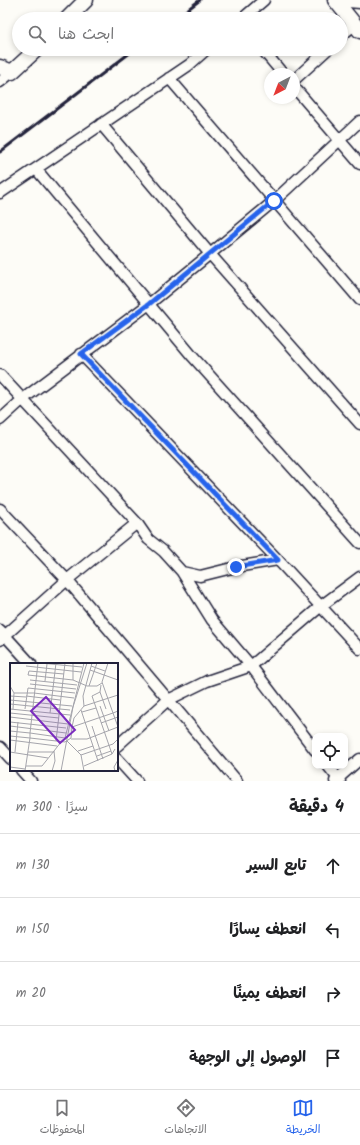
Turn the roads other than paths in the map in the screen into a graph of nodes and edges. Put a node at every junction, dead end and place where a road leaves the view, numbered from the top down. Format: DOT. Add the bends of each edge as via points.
graph roads {
  1 [pos="86,0"];
  2 [pos="264,0"];
  3 [pos="335,0"];
  4 [pos="360,2"];
  5 [pos="74,12"];
  6 [pos="250,12"];
  7 [pos="345,12"];
  8 [pos="348,16"];
  9 [pos="357,27"];
  10 [pos="348,32"];
  11 [pos="27,56"];
  12 [pos="199,56"];
  13 [pos="268,56"];
  14 [pos="320,56"];
  15 [pos="278,68"];
  16 [pos="6,70"];
  17 [pos="300,75"];
  18 [pos="169,78"];
  19 [pos="0,82"];
  20 [pos="300,94"];
  21 [pos="360,121"];
  22 [pos="101,124"];
  23 [pos="339,140"];
  24 [pos="360,164"];
  25 [pos="36,169"];
  26 [pos="0,194"];
  27 [pos="274,201"];
  28 [pos="210,254"];
  29 [pos="360,298"];
  30 [pos="149,304"];
  31 [pos="81,354"];
  32 [pos="0,375"];
  33 [pos="23,399"];
  34 [pos="0,420"];
  35 [pos="360,424"];
  36 [pos="0,509"];
  37 [pos="137,523"];
  38 [pos="360,543"];
  39 [pos="278,560"];
  40 [pos="182,572"];
  41 [pos="360,577"];
  42 [pos="67,580"];
  43 [pos="321,606"];
  44 [pos="2,635"];
  45 [pos="360,649"];
  46 [pos="30,663"];
  47 [pos="251,666"];
  48 [pos="168,700"];
  49 [pos="118,745"];
  50 [pos="312,746"];
  51 [pos="0,747"];
  52 [pos="10,759"];
  53 [pos="360,759"];
  54 [pos="118,760"];
  55 [pos="330,769"];
  56 [pos="22,771"];
  57 [pos="338,780"];
  58 [pos="31,781"];
  59 [pos="137,781"];
  60 [pos="237,781"];
  1 -- 5 [label="street"];
  2 -- 6 [label="street"];
  3 -- 4 [label="street"];
  3 -- 7 [label="street"];
  8 -- 9 [label="street"];
  9 -- 10 [label="street"];
  11 -- 16 [label="street"];
  12 -- 18 [label="street"];
  13 -- 15 [label="street"];
  14 -- 17 [label="street"];
  16 -- 19 [label="street"];
  18 -- 22 [label="street"];
  18 -- 27 [label="street"];
  20 -- 23 [label="street"];
  21 -- 23 [label="street"];
  22 -- 25 [label="street"];
  22 -- 28 [label="street"];
  23 -- 24 [label="street"];
  23 -- 27 [label="street"];
  25 -- 26 [label="street"];
  25 -- 30 [label="street"];
  27 -- 28 [label="street"];
  27 -- 29 [label="street"];
  28 -- 30 [label="street"];
  28 -- 35 [label="street"];
  30 -- 31 [label="street"];
  30 -- 38 [label="street" via="193,357"];
  31 -- 33 [label="street"];
  31 -- 39 [label="street"];
  32 -- 33 [label="street"];
  33 -- 34 [label="street"];
  33 -- 37 [label="street"];
  36 -- 42 [label="street"];
  37 -- 40 [label="street" via="148,538"];
  37 -- 42 [label="street"];
  39 -- 40 [label="street" via="200,576"];
  39 -- 43 [label="street"];
  40 -- 47 [label="street" via="212,620"];
  41 -- 43 [label="street"];
  42 -- 44 [label="street"];
  42 -- 48 [label="street"];
  43 -- 45 [label="street"];
  43 -- 47 [label="street"];
  44 -- 46 [label="street"];
  47 -- 48 [label="street" via="207,681"];
  47 -- 50 [label="street"];
  48 -- 49 [label="street"];
  48 -- 60 [label="street"];
  51 -- 52 [label="street"];
  53 -- 57 [label="street"];
  54 -- 59 [label="street"];
  55 -- 57 [label="street"];
  56 -- 58 [label="street"];
}
